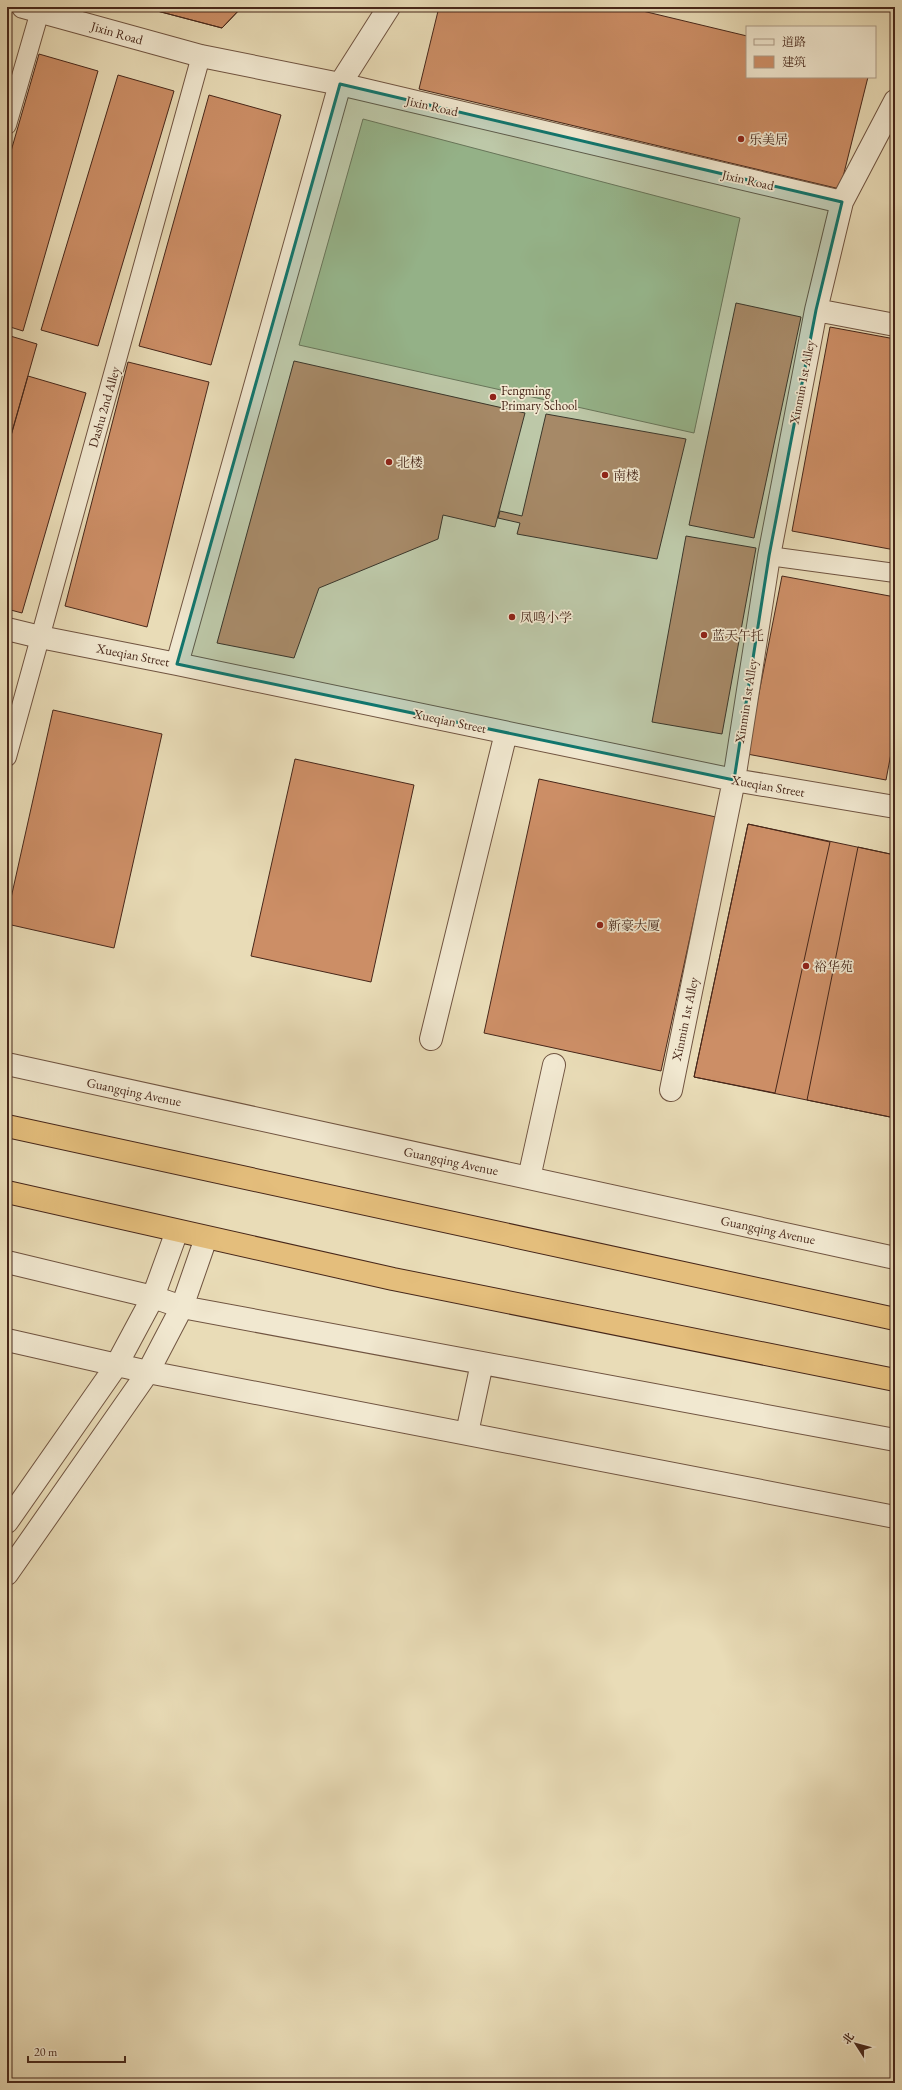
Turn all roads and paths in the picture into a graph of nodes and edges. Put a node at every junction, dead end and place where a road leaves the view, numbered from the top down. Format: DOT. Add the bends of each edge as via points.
graph roads {
  1 [pos="389,7"];
  2 [pos="32,9"];
  3 [pos="201,56"];
  4 [pos="340,84"];
  5 [pos="895,101"];
  6 [pos="7,125"];
  7 [pos="842,202"];
  8 [pos="816,310"];
  9 [pos="895,325"];
  10 [pos="769,556"];
  11 [pos="895,573"];
  12 [pos="7,629"];
  13 [pos="40,637"];
  14 [pos="177,664"];
  15 [pos="506,733"];
  16 [pos="7,757"];
  17 [pos="734,780"];
  18 [pos="895,807"];
  19 [pos="431,1039"];
  20 [pos="7,1064"];
  21 [pos="554,1065"];
  22 [pos="671,1090"];
  23 [pos="7,1126"];
  24 [pos="529,1178"];
  25 [pos="7,1192"];
  26 [pos="177,1232"];
  27 [pos="206,1238"];
  28 [pos="895,1258"];
  29 [pos="7,1262"];
  30 [pos="152,1298"];
  31 [pos="182,1307"];
  32 [pos="895,1319"];
  33 [pos="7,1340"];
  34 [pos="482,1363"];
  35 [pos="116,1366"];
  36 [pos="148,1372"];
  37 [pos="895,1380"];
  38 [pos="467,1433"];
  39 [pos="895,1440"];
  40 [pos="895,1517"];
  41 [pos="7,1522"];
  42 [pos="7,1574"];
  1 -- 4 [label="street"];
  2 -- 3 [label="street, Jixin Road"];
  2 -- 6 [label="lane"];
  3 -- 4 [label="street, Jixin Road"];
  3 -- 13 [label="lane, Dashu 2nd Alley"];
  4 -- 7 [label="street, Jixin Road"];
  4 -- 14 [label="street"];
  5 -- 7 [label="street, Xinmin 1st Alley"];
  7 -- 8 [label="street, Xinmin 1st Alley"];
  8 -- 9 [label="street"];
  8 -- 10 [label="street, Xinmin 1st Alley"];
  10 -- 11 [label="lane"];
  10 -- 17 [label="street, Xinmin 1st Alley"];
  12 -- 13 [label="street, Xueqian Street"];
  13 -- 14 [label="street, Xueqian Street"];
  13 -- 16 [label="lane, Dashu 2nd Alley"];
  14 -- 15 [label="street, Xueqian Street"];
  15 -- 17 [label="street, Xueqian Street"];
  15 -- 19 [label="street"];
  17 -- 18 [label="street, Xueqian Street"];
  17 -- 22 [label="street, Xinmin 1st Alley"];
  20 -- 24 [label="street, Guangqing Avenue"];
  21 -- 24 [label="street"];
  23 -- 32 [label="highway"];
  24 -- 28 [label="street, Guangqing Avenue"];
  25 -- 26 [label="highway"];
  26 -- 27 [label="highway"];
  26 -- 30 [label="street"];
  27 -- 31 [label="street"];
  27 -- 37 [label="highway" via="392,1280"];
  29 -- 30 [label="street"];
  30 -- 31 [label="street"];
  30 -- 35 [label="street"];
  31 -- 34 [label="street"];
  31 -- 36 [label="street"];
  33 -- 35 [label="street"];
  34 -- 38 [label="street"];
  34 -- 39 [label="street"];
  35 -- 36 [label="street"];
  35 -- 41 [label="street"];
  36 -- 38 [label="street"];
  36 -- 42 [label="street"];
  38 -- 40 [label="street"];
}
